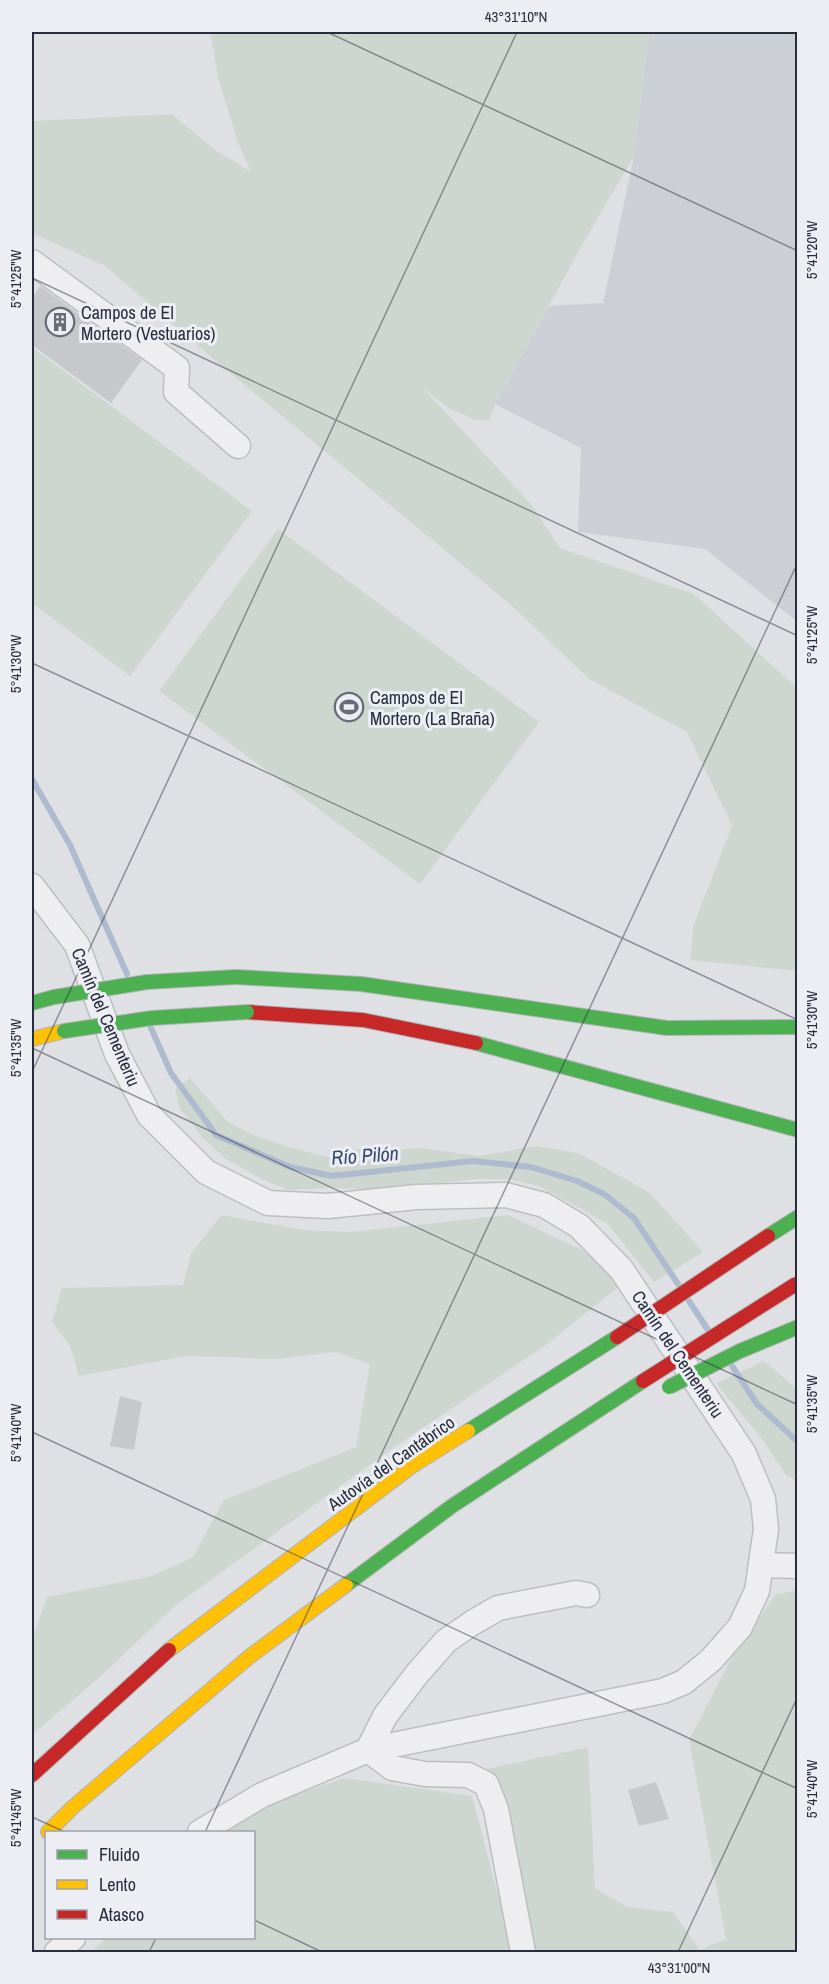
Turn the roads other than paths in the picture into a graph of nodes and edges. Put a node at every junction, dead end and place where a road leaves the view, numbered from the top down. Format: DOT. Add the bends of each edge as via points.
graph roads {
  1 [pos="32,262"];
  2 [pos="238,446"];
  3 [pos="32,886"];
  4 [pos="32,1003"];
  5 [pos="798,1027"];
  6 [pos="32,1039"];
  7 [pos="798,1130"];
  8 [pos="798,1217"];
  9 [pos="797,1284"];
  10 [pos="798,1327"];
  11 [pos="661,1391"];
  12 [pos="437,1534"];
  13 [pos="761,1565"];
  14 [pos="798,1566"];
  15 [pos="587,1594"];
  16 [pos="249,1657"];
  17 [pos="368,1750"];
  18 [pos="32,1775"];
  19 [pos="49,1831"];
  20 [pos="203,1831"];
  21 [pos="72,1939"];
  22 [pos="57,1953"];
  23 [pos="523,1953"];
  1 -- 2 [label="street" via="177,368 176,392"];
  3 -- 13 [label="street, Camín del Cementeriu" via="77,945 117,1054 149,1115 206,1172 268,1203 328,1206 417,1197 506,1195 544,1205 579,1226 621,1269 744,1454 763,1499 766,1529"];
  4 -- 5 [label="highway, bridge" via="147,982 236,977 361,984 667,1028"];
  6 -- 7 [label="highway, bridge" via="152,1018 247,1012 363,1020 470,1041"];
  8 -- 18 [label="highway, Autovía del Cantábrico, bridge" via="403,1473 168,1651"];
  9 -- 16 [label="highway, bridge" via="452,1506"];
  10 -- 11 [label="highway, bridge"];
  12 -- 16 [label="highway"];
  13 -- 14 [label="street"];
  13 -- 17 [label="street, Camín del Cementeriu" via="757,1591 740,1627 711,1660 684,1682 642,1696"];
  15 -- 17 [label="street" via="498,1608 446,1641 385,1716"];
  16 -- 19 [label="highway"];
  17 -- 20 [label="street, Camín del Cementeriu" via="262,1795"];
  17 -- 23 [label="street" via="392,1768 468,1775 486,1784 496,1809"];
  21 -- 22 [label="street"];
}
